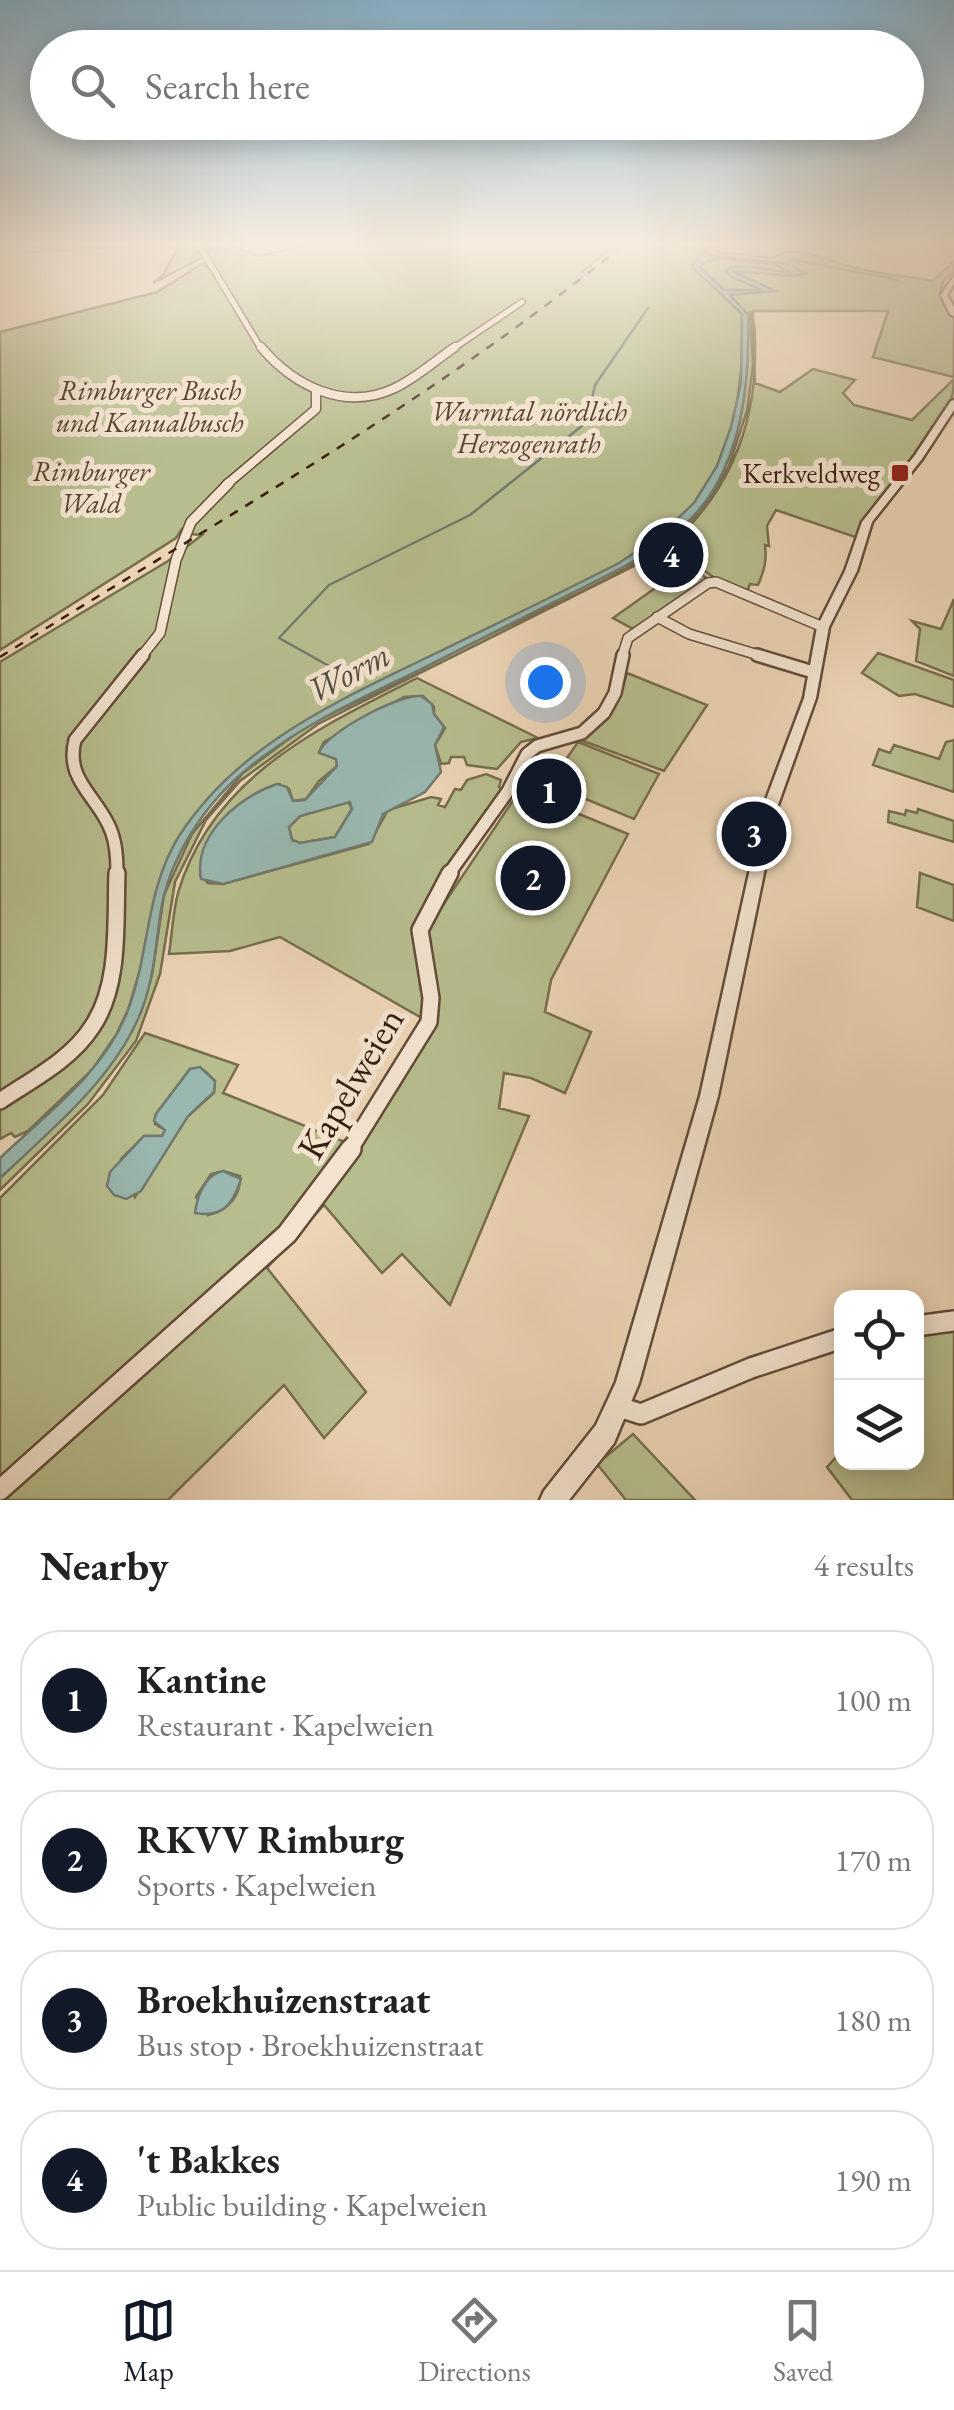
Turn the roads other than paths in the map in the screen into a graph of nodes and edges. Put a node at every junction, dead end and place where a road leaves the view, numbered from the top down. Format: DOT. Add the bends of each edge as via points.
graph roads {
  1 [pos="239,312"];
  2 [pos="507,312"];
  3 [pos="316,392"];
  4 [pos="954,403"];
  5 [pos="657,617"];
  6 [pos="823,627"];
  7 [pos="812,672"];
  8 [pos="0,1101"];
  9 [pos="954,1322"];
  10 [pos="924,1325"];
  11 [pos="834,1340"];
  12 [pos="619,1407"];
  13 [pos="0,1490"];
  14 [pos="553,1500"];
  1 -- 3 [label="street" via="263,351"];
  2 -- 3 [label="street" via="395,388 364,397"];
  3 -- 8 [label="street" via="312,413 192,522 160,633 75,740 73,775 114,836 110,992 88,1037"];
  4 -- 6 [label="street" via="870,518"];
  5 -- 6 [label="street, Kapelweien" via="716,582"];
  5 -- 7 [label="street"];
  5 -- 13 [label="street, Kapelweien" via="628,638 617,692 594,724 526,754 426,910 420,941 432,995 429,1022 337,1171 287,1234"];
  6 -- 7 [label="street"];
  7 -- 12 [label="street" via="810,698 771,805 709,1096"];
  9 -- 10 [label="street"];
  11 -- 12 [label="street" via="641,1414"];
  12 -- 14 [label="street"];
}
